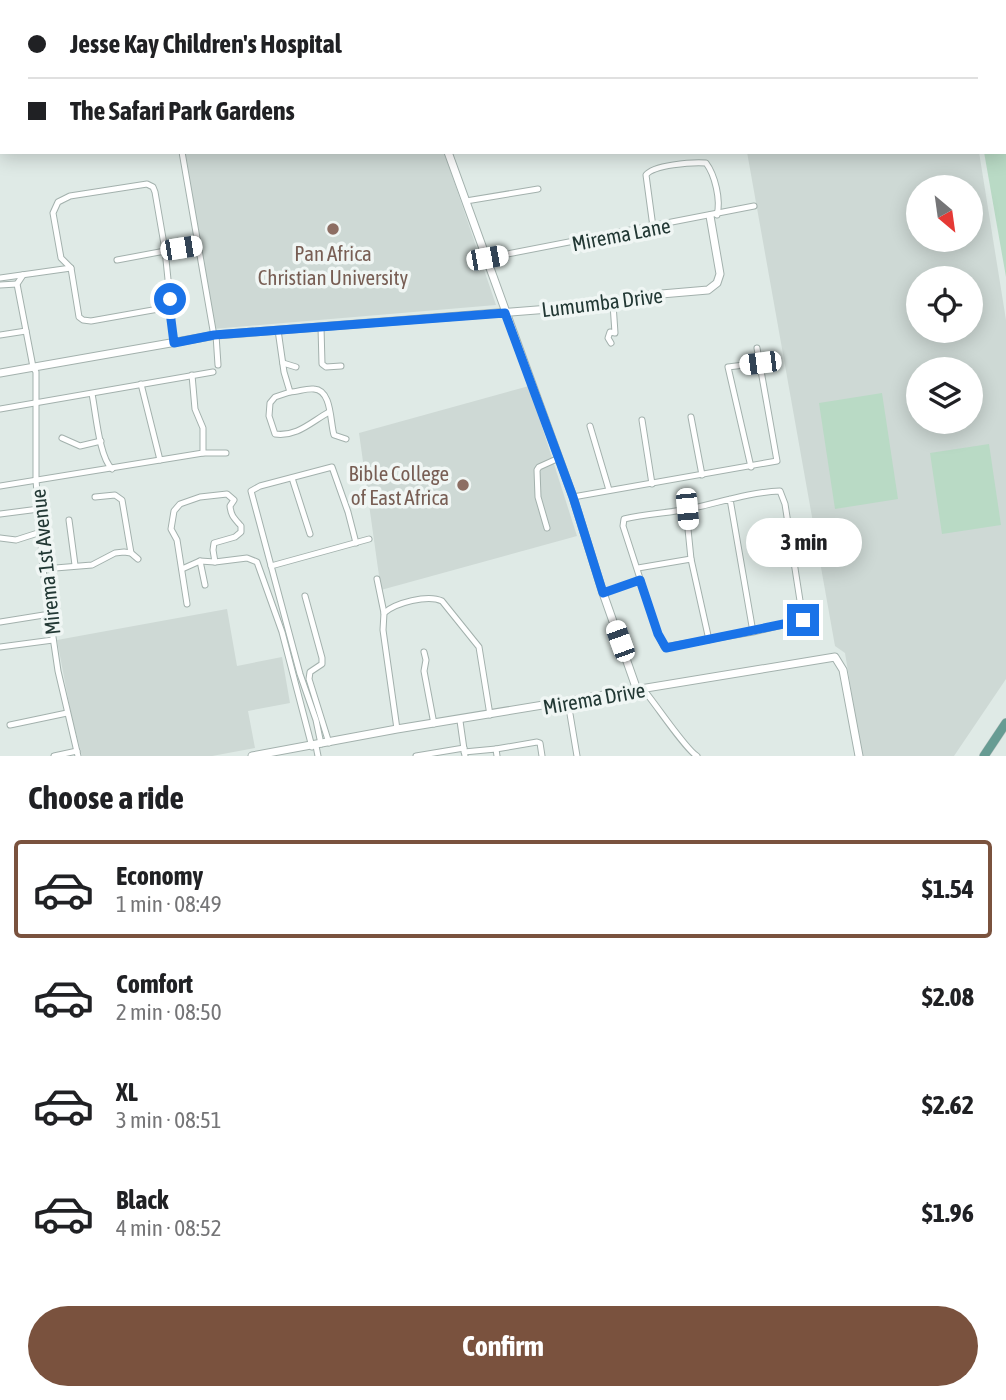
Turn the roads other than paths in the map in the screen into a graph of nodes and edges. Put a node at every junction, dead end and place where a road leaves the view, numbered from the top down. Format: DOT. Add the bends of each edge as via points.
graph roads {
  1 [pos="182,154"];
  2 [pos="449,154"];
  3 [pos="698,154"];
  4 [pos="698,163"];
  5 [pos="538,189"];
  6 [pos="466,201"];
  7 [pos="754,206"];
  8 [pos="714,216"];
  9 [pos="653,228"];
  10 [pos="197,246"];
  11 [pos="166,250"];
  12 [pos="487,258"];
  13 [pos="117,260"];
  14 [pos="71,268"];
  15 [pos="23,275"];
  16 [pos="0,278"];
  17 [pos="17,284"];
  18 [pos="0,285"];
  19 [pos="169,304"];
  20 [pos="613,304"];
  21 [pos="505,313"];
  22 [pos="321,327"];
  23 [pos="278,330"];
  24 [pos="26,331"];
  25 [pos="0,335"];
  26 [pos="215,335"];
  27 [pos="174,343"];
  28 [pos="611,343"];
  29 [pos="757,348"];
  30 [pos="283,363"];
  31 [pos="760,363"];
  32 [pos="218,365"];
  33 [pos="341,366"];
  34 [pos="33,367"];
  35 [pos="296,367"];
  36 [pos="213,372"];
  37 [pos="0,373"];
  38 [pos="192,375"];
  39 [pos="141,384"];
  40 [pos="290,392"];
  41 [pos="92,394"];
  42 [pos="38,403"];
  43 [pos="0,409"];
  44 [pos="329,412"];
  45 [pos="691,417"];
  46 [pos="642,420"];
  47 [pos="590,426"];
  48 [pos="62,438"];
  49 [pos="346,439"];
  50 [pos="102,441"];
  51 [pos="203,453"];
  52 [pos="226,453"];
  53 [pos="559,458"];
  54 [pos="160,460"];
  55 [pos="751,467"];
  56 [pos="112,469"];
  57 [pos="702,475"];
  58 [pos="292,478"];
  59 [pos="36,480"];
  60 [pos="652,484"];
  61 [pos="0,486"];
  62 [pos="609,490"];
  63 [pos="573,497"];
  64 [pos="95,498"];
  65 [pos="730,499"];
  66 [pos="38,509"];
  67 [pos="687,509"];
  68 [pos="0,514"];
  69 [pos="68,520"];
  70 [pos="547,528"];
  71 [pos="41,532"];
  72 [pos="310,534"];
  73 [pos="0,538"];
  74 [pos="369,539"];
  75 [pos="356,543"];
  76 [pos="131,552"];
  77 [pos="138,559"];
  78 [pos="691,559"];
  79 [pos="200,561"];
  80 [pos="215,562"];
  81 [pos="75,565"];
  82 [pos="271,566"];
  83 [pos="638,568"];
  84 [pos="43,569"];
  85 [pos="181,569"];
  86 [pos="377,579"];
  87 [pos="640,580"];
  88 [pos="205,586"];
  89 [pos="603,593"];
  90 [pos="305,596"];
  91 [pos="187,604"];
  92 [pos="384,613"];
  93 [pos="50,614"];
  94 [pos="0,622"];
  95 [pos="754,632"];
  96 [pos="53,640"];
  97 [pos="709,640"];
  98 [pos="0,648"];
  99 [pos="424,652"];
  100 [pos="640,689"];
  101 [pos="568,702"];
  102 [pos="67,713"];
  103 [pos="490,715"];
  104 [pos="460,721"];
  105 [pos="1006,723"];
  106 [pos="434,724"];
  107 [pos="10,725"];
  108 [pos="397,729"];
  109 [pos="319,745"];
  110 [pos="464,752"];
  111 [pos="77,753"];
  112 [pos="496,753"];
  113 [pos="440,754"];
  114 [pos="689,754"];
  115 [pos="54,756"];
  116 [pos="252,756"];
  117 [pos="318,756"];
  118 [pos="416,756"];
  119 [pos="542,756"];
  120 [pos="576,756"];
  121 [pos="697,756"];
  122 [pos="859,756"];
  123 [pos="984,756"];
  1 -- 10 [label="street"];
  2 -- 6 [label="street"];
  3 -- 4 [label="street"];
  4 -- 8 [label="street" via="709,167 719,205"];
  4 -- 9 [label="street" via="646,173"];
  5 -- 6 [label="street"];
  6 -- 12 [label="street"];
  7 -- 8 [label="street, Mirema Lane"];
  8 -- 9 [label="street, Mirema Lane"];
  8 -- 20 [label="street, Lumumba Drive" via="720,275 712,289 638,296"];
  9 -- 12 [label="street, Mirema Lane"];
  10 -- 11 [label="street"];
  10 -- 26 [label="street"];
  11 -- 13 [label="street"];
  11 -- 14 [label="street" via="153,187 147,184 70,196 55,201 53,213 61,258"];
  11 -- 19 [label="street"];
  12 -- 21 [label="street"];
  14 -- 15 [label="street"];
  14 -- 19 [label="street" via="83,320"];
  15 -- 16 [label="street"];
  15 -- 17 [label="street"];
  17 -- 18 [label="street"];
  17 -- 24 [label="street, Mirema 1st Avenue"];
  19 -- 27 [label="street"];
  20 -- 21 [label="street, Lumumba Drive"];
  20 -- 28 [label="street" via="616,325 608,338"];
  21 -- 22 [label="street, Lumumba Drive"];
  21 -- 53 [label="street"];
  22 -- 23 [label="street, Lumumba Drive"];
  22 -- 33 [label="street" via="322,364"];
  23 -- 26 [label="street, Lumumba Drive"];
  23 -- 30 [label="street"];
  24 -- 25 [label="street"];
  24 -- 34 [label="street, Mirema 1st Avenue"];
  26 -- 27 [label="street, Lumumba Drive"];
  26 -- 32 [label="street"];
  27 -- 34 [label="street, Lumumba Drive"];
  29 -- 31 [label="street"];
  30 -- 35 [label="street"];
  30 -- 40 [label="street"];
  31 -- 55 [label="street" via="777,461"];
  31 -- 55 [label="street" via="728,367"];
  34 -- 37 [label="street, Lumumba Drive"];
  34 -- 42 [label="street, Mirema 1st Avenue"];
  36 -- 38 [label="street"];
  38 -- 39 [label="street"];
  38 -- 51 [label="street"];
  39 -- 41 [label="street"];
  39 -- 54 [label="street"];
  40 -- 44 [label="street" via="319,390"];
  40 -- 44 [label="street" via="270,403 275,434 299,431"];
  41 -- 42 [label="street"];
  41 -- 50 [label="street"];
  42 -- 43 [label="street"];
  42 -- 59 [label="street, Mirema 1st Avenue"];
  44 -- 49 [label="street" via="334,435"];
  45 -- 57 [label="street"];
  46 -- 60 [label="street"];
  47 -- 62 [label="street"];
  48 -- 50 [label="street" via="80,446"];
  50 -- 56 [label="street" via="106,464"];
  51 -- 52 [label="street"];
  51 -- 54 [label="street"];
  53 -- 63 [label="street"];
  53 -- 70 [label="street" via="537,471 538,497"];
  54 -- 56 [label="street"];
  55 -- 57 [label="street"];
  56 -- 59 [label="street"];
  57 -- 60 [label="street"];
  58 -- 72 [label="street"];
  58 -- 75 [label="street" via="333,468"];
  58 -- 82 [label="street" via="250,493"];
  59 -- 61 [label="street"];
  59 -- 66 [label="street, Mirema 1st Avenue"];
  60 -- 62 [label="street"];
  62 -- 63 [label="street"];
  63 -- 89 [label="street"];
  64 -- 76 [label="street" via="115,495 122,500"];
  65 -- 67 [label="street"];
  65 -- 95 [label="street"];
  65 -- 95 [label="street" via="778,490 783,494 804,619"];
  66 -- 68 [label="street"];
  66 -- 71 [label="street, Mirema 1st Avenue"];
  67 -- 78 [label="street"];
  67 -- 83 [label="street" via="624,519"];
  69 -- 81 [label="street"];
  71 -- 73 [label="street" via="16,540"];
  71 -- 84 [label="street, Mirema 1st Avenue"];
  74 -- 75 [label="street"];
  75 -- 82 [label="street"];
  76 -- 77 [label="street"];
  76 -- 81 [label="street" via="115,553 92,565"];
  78 -- 83 [label="street"];
  78 -- 97 [label="street"];
  79 -- 80 [label="street"];
  79 -- 85 [label="street"];
  79 -- 88 [label="street"];
  80 -- 85 [label="street" via="214,543 241,532 231,513 234,500 227,494 200,497 174,510 172,529"];
  80 -- 109 [label="street" via="251,558 259,565"];
  81 -- 84 [label="street"];
  82 -- 109 [label="street" via="316,720"];
  83 -- 87 [label="street"];
  84 -- 93 [label="street, Mirema 1st Avenue"];
  85 -- 91 [label="street"];
  86 -- 92 [label="street"];
  87 -- 89 [label="street"];
  87 -- 97 [label="street" via="664,647"];
  89 -- 100 [label="street"];
  90 -- 109 [label="street" via="322,658 309,679"];
  92 -- 103 [label="street" via="426,599 442,601 479,647"];
  92 -- 108 [label="street"];
  93 -- 94 [label="street"];
  93 -- 96 [label="street, Mirema 1st Avenue"];
  95 -- 97 [label="street"];
  96 -- 98 [label="street"];
  96 -- 102 [label="street, Mirema 1st Avenue"];
  99 -- 106 [label="street"];
  100 -- 101 [label="street, Mirema Drive"];
  100 -- 114 [label="street" via="674,727"];
  100 -- 122 [label="street, Mirema Drive" via="835,657 843,670"];
  101 -- 103 [label="street, Mirema Drive"];
  101 -- 120 [label="street"];
  102 -- 107 [label="street"];
  102 -- 111 [label="street, Mirema 1st Avenue"];
  103 -- 104 [label="street, Mirema Drive"];
  104 -- 106 [label="street, Mirema Drive"];
  104 -- 110 [label="street"];
  105 -- 123 [label="main road"];
  106 -- 108 [label="street, Mirema Drive"];
  108 -- 109 [label="street, Mirema Drive"];
  109 -- 116 [label="street, Mirema Drive"];
  109 -- 117 [label="street"];
  110 -- 112 [label="street"];
  110 -- 113 [label="street"];
  111 -- 115 [label="street"];
  112 -- 119 [label="street" via="540,743"];
  113 -- 118 [label="street"];
  114 -- 121 [label="street"];
}
